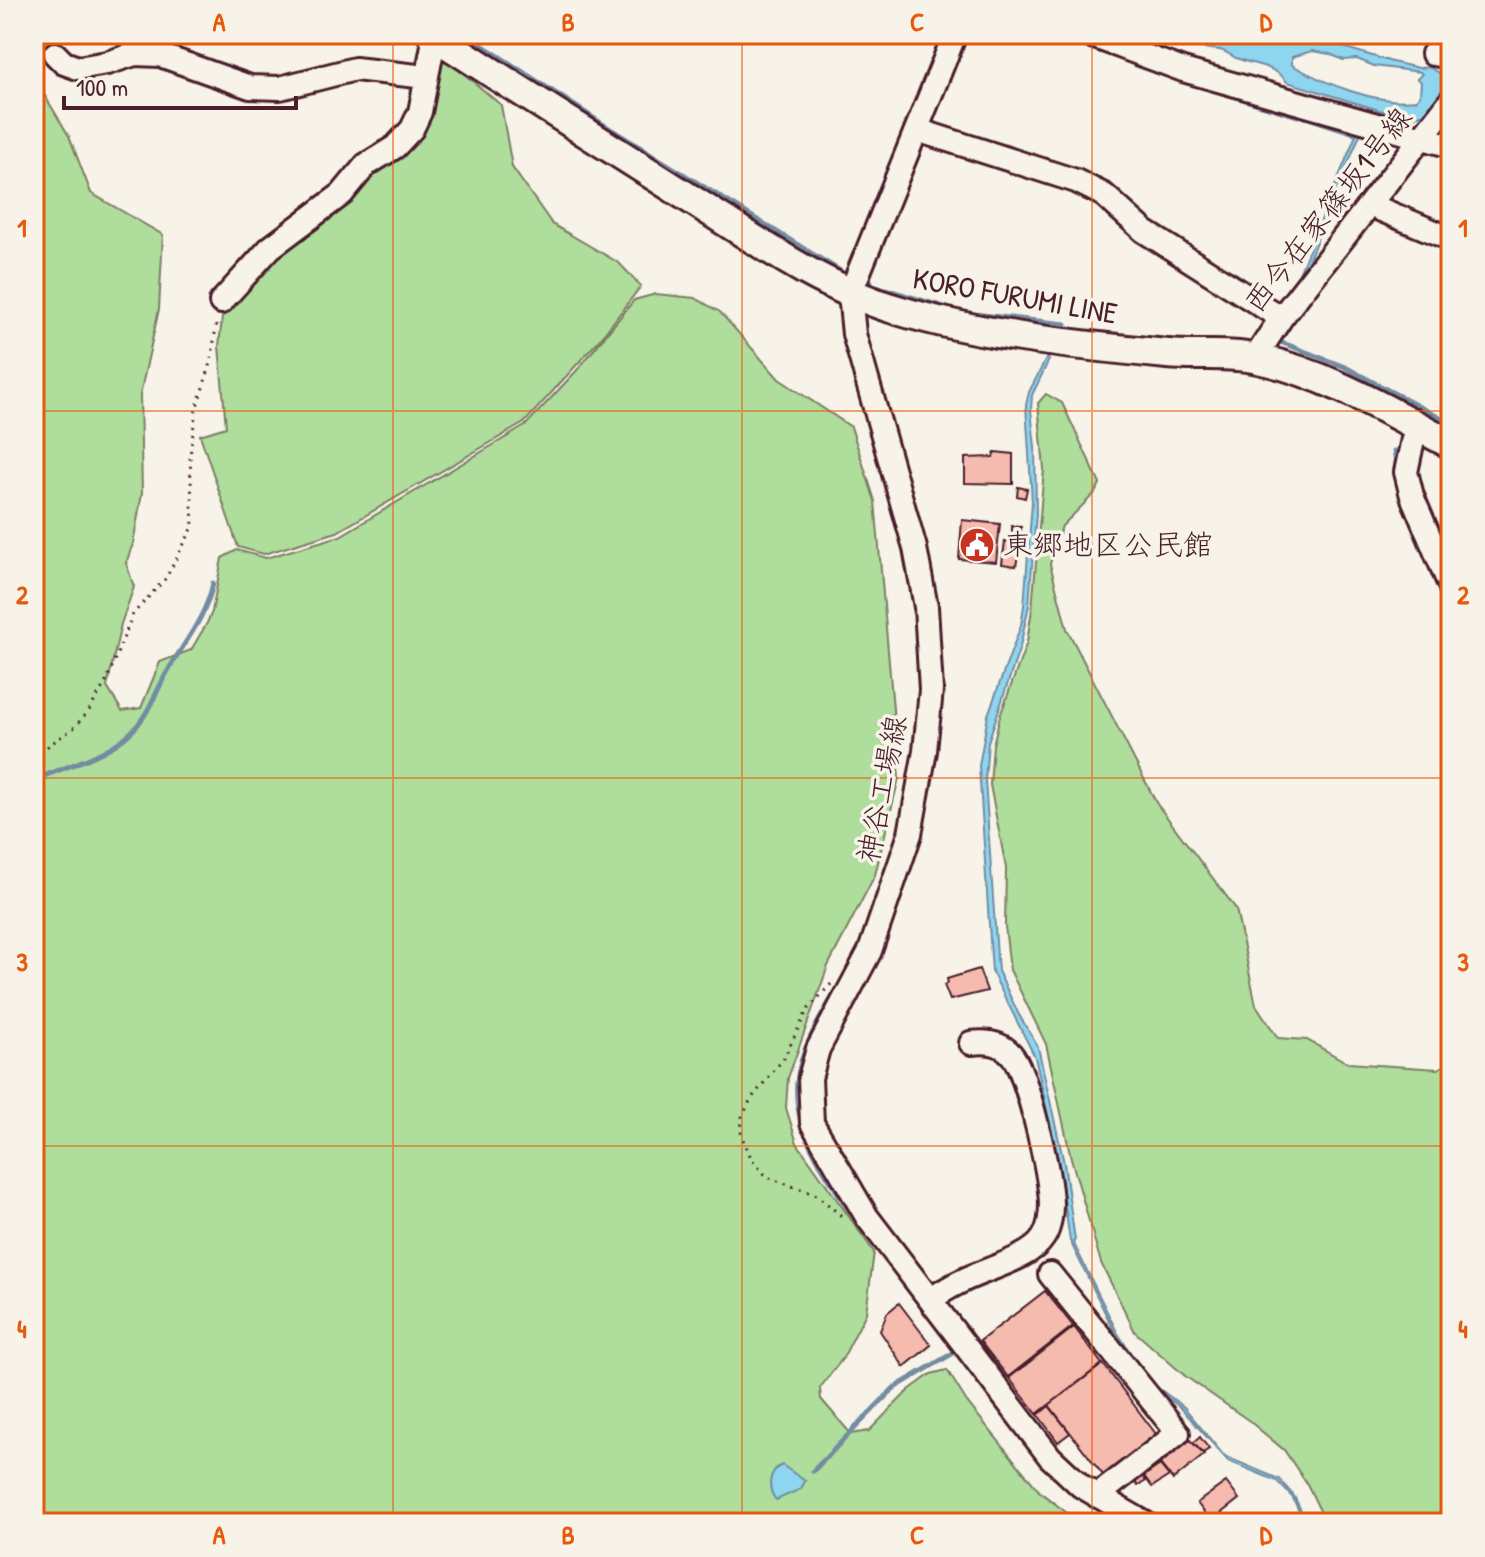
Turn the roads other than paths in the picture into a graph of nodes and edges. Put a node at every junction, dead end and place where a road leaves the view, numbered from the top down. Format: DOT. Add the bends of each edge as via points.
graph roads {
  1 [pos="955,34"];
  2 [pos="1087,34"];
  3 [pos="434,35"];
  4 [pos="55,54"];
  5 [pos="426,77"];
  6 [pos="1451,100"];
  7 [pos="917,130"];
  8 [pos="1426,132"];
  9 [pos="1451,146"];
  10 [pos="1370,205"];
  11 [pos="1451,239"];
  12 [pos="850,294"];
  13 [pos="221,302"];
  14 [pos="1281,318"];
  15 [pos="1255,358"];
  16 [pos="1416,425"];
  17 [pos="1451,444"];
  18 [pos="1451,588"];
  19 [pos="971,1043"];
  20 [pos="1050,1274"];
  21 [pos="930,1299"];
  22 [pos="1097,1496"];
  23 [pos="1145,1523"];
  1 -- 7 [label="street"];
  2 -- 8 [label="street" via="1183,70"];
  3 -- 5 [label="street"];
  3 -- 12 [label="main road, KORO FURUMI LINE"];
  4 -- 5 [label="street" via="78,68 135,54 160,55 250,87 280,88 355,69"];
  5 -- 13 [label="street" via="412,129 366,165 342,194 270,248"];
  6 -- 8 [label="street, 西今在家篠坂1号線"];
  7 -- 12 [label="street"];
  7 -- 14 [label="street" via="1076,181 1104,195 1144,231"];
  8 -- 9 [label="street"];
  8 -- 10 [label="street, 西今在家篠坂1号線"];
  10 -- 11 [label="street"];
  10 -- 14 [label="street, 西今在家篠坂1号線"];
  12 -- 15 [label="main road, KORO FURUMI LINE" via="957,325 1052,341"];
  12 -- 21 [label="street, 神谷工場線" via="854,334 915,548 926,607 931,690 910,834 870,951 818,1049 810,1102 812,1123 867,1217"];
  14 -- 15 [label="street, 西今在家篠坂1号線"];
  15 -- 16 [label="main road, KORO FURUMI LINE" via="1323,378"];
  16 -- 17 [label="main road, KORO FURUMI LINE"];
  16 -- 18 [label="street" via="1406,472"];
  19 -- 21 [label="street" via="997,1044 1011,1054 1024,1077 1046,1170 1051,1219 1034,1249"];
  20 -- 22 [label="street" via="1178,1433"];
  21 -- 22 [label="street, 神谷工場線" via="1050,1457"];
  22 -- 23 [label="street, 神谷工場線"];
}
